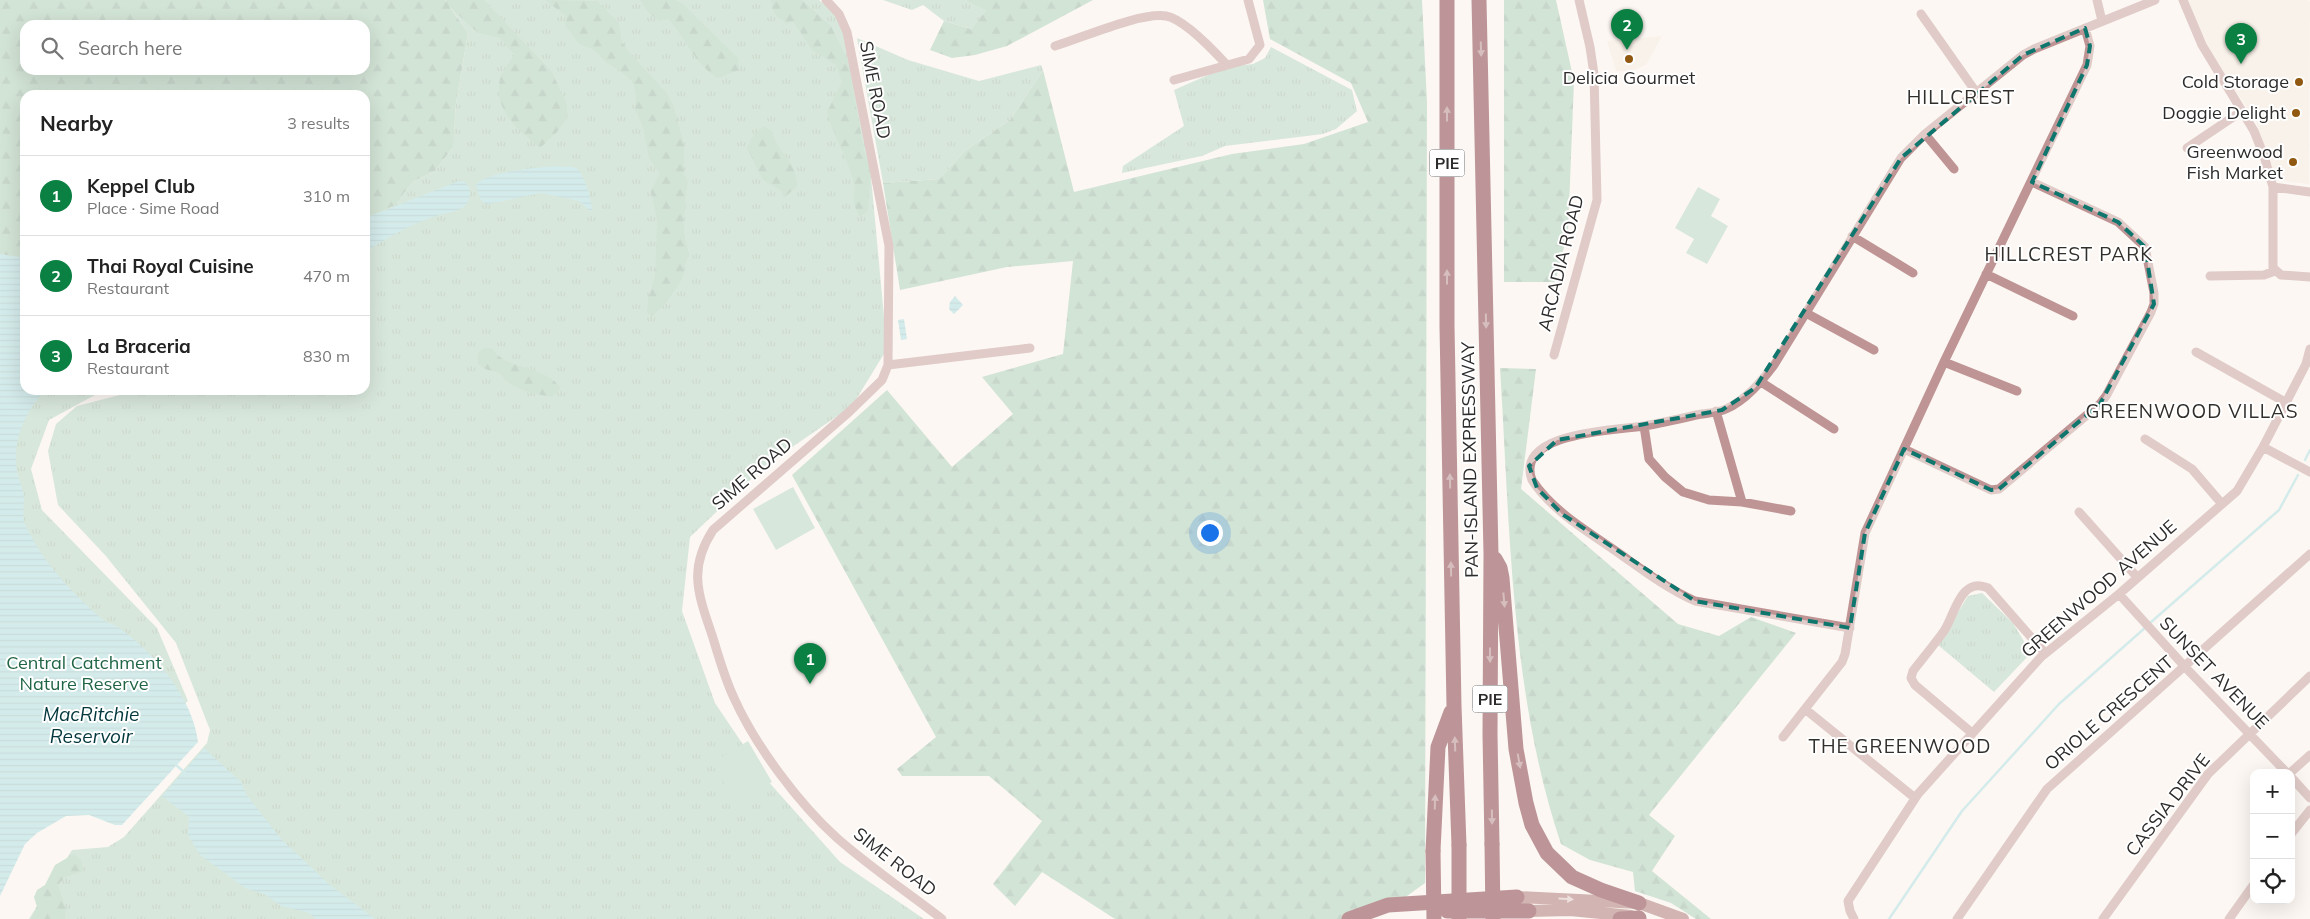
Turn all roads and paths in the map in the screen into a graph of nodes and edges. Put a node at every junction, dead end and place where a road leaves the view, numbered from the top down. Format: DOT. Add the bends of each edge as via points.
graph roads {
  1 [pos="826,0"];
  2 [pos="1248,0"];
  3 [pos="1447,0"];
  4 [pos="1479,0"];
  5 [pos="1579,0"];
  6 [pos="2097,0"];
  7 [pos="2155,0"];
  8 [pos="2183,0"];
  9 [pos="1921,14"];
  10 [pos="2102,21"];
  11 [pos="2085,28"];
  12 [pos="1055,46"];
  13 [pos="1226,64"];
  14 [pos="1174,80"];
  15 [pos="1976,92"];
  16 [pos="2242,111"];
  17 [pos="1925,134"];
  18 [pos="2187,148"];
  19 [pos="1954,169"];
  20 [pos="2032,182"];
  21 [pos="2273,187"];
  22 [pos="2310,192"];
  23 [pos="1852,236"];
  24 [pos="2274,271"];
  25 [pos="1913,274"];
  26 [pos="1986,274"];
  27 [pos="2210,276"];
  28 [pos="2310,277"];
  29 [pos="1806,312"];
  30 [pos="2073,316"];
  31 [pos="1030,348"];
  32 [pos="2310,349"];
  33 [pos="1874,350"];
  34 [pos="2196,352"];
  35 [pos="1554,355"];
  36 [pos="1944,362"];
  37 [pos="888,365"];
  38 [pos="1761,382"];
  39 [pos="2017,391"];
  40 [pos="2285,402"];
  41 [pos="1716,412"];
  42 [pos="1644,426"];
  43 [pos="1834,429"];
  44 [pos="2145,439"];
  45 [pos="2263,447"];
  46 [pos="1904,449"];
  47 [pos="2310,472"];
  48 [pos="1742,502"];
  49 [pos="2222,504"];
  50 [pos="1791,511"];
  51 [pos="2079,512"];
  52 [pos="1491,554"];
  53 [pos="2310,554"];
  54 [pos="2137,577"];
  55 [pos="2119,594"];
  56 [pos="1850,628"];
  57 [pos="2045,653"];
  58 [pos="2186,668"];
  59 [pos="2310,676"];
  60 [pos="1454,706"];
  61 [pos="1805,709"];
  62 [pos="1972,733"];
  63 [pos="2250,734"];
  64 [pos="1783,737"];
  65 [pos="2310,755"];
  66 [pos="2285,769"];
  67 [pos="2294,769"];
  68 [pos="2295,781"];
  69 [pos="1915,798"];
  70 [pos="2310,798"];
  71 [pos="2310,810"];
  72 [pos="2295,829"];
  73 [pos="2250,890"];
  74 [pos="1518,897"];
  75 [pos="1529,911"];
  76 [pos="1641,913"];
  77 [pos="942,919"];
  78 [pos="1349,919"];
  79 [pos="1364,919"];
  80 [pos="1434,919"];
  81 [pos="1459,919"];
  82 [pos="1493,919"];
  83 [pos="1620,919"];
  84 [pos="1683,919"];
  85 [pos="1854,919"];
  86 [pos="1958,919"];
  87 [pos="2103,919"];
  88 [pos="2229,919"];
  1 -- 37 [label="street, SIME ROAD" via="839,14 847,32 889,246"];
  2 -- 13 [label="street" via="1260,45 1249,59"];
  60 -- 3 [label="highway, PAN-ISLAND EXPRESSWAY / PIE, one-way" via="1447,326"];
  4 -- 52 [label="highway, PAN-ISLAND EXPRESSWAY / PIE, one-way"];
  5 -- 35 [label="street, ARCADIA ROAD" via="1594,74 1596,200"];
  6 -- 10 [label="street"];
  7 -- 10 [label="street"];
  8 -- 16 [label="street" via="2202,45"];
  9 -- 15 [label="street"];
  10 -- 11 [label="street"];
  11 -- 15 [label="street" via="2023,55"];
  11 -- 20 [label="street" via="2090,46 2087,65"];
  12 -- 13 [label="street" via="1141,17 1168,16 1201,37"];
  13 -- 14 [label="street"];
  15 -- 17 [label="street"];
  16 -- 18 [label="street"];
  16 -- 21 [label="street" via="2264,156"];
  17 -- 19 [label="street"];
  17 -- 23 [label="street" via="1901,158"];
  20 -- 26 [label="street"];
  20 -- 46 [label="street" via="2118,222 2145,247 2154,293 2151,312 2100,404 1998,489 1992,490"];
  21 -- 22 [label="street"];
  21 -- 24 [label="street"];
  23 -- 25 [label="street"];
  23 -- 29 [label="street"];
  24 -- 27 [label="street" via="2264,275"];
  24 -- 28 [label="street" via="2281,276"];
  26 -- 30 [label="street"];
  26 -- 36 [label="street"];
  29 -- 33 [label="street"];
  29 -- 38 [label="street"];
  31 -- 37 [label="street"];
  32 -- 40 [label="street, GREENWOOD AVENUE" via="2306,364"];
  34 -- 40 [label="street"];
  36 -- 39 [label="street"];
  36 -- 46 [label="street"];
  37 -- 77 [label="street, SIME ROAD" via="882,380 849,412 713,530 698,561 698,592 734,700 788,784 836,837"];
  38 -- 41 [label="street" via="1729,408"];
  38 -- 43 [label="street"];
  40 -- 45 [label="street, GREENWOOD AVENUE"];
  41 -- 42 [label="street"];
  41 -- 48 [label="street"];
  42 -- 48 [label="street" via="1649,459 1683,492 1709,500"];
  42 -- 56 [label="street" via="1588,432 1557,440 1541,451 1529,466 1537,488 1562,514 1686,597"];
  44 -- 49 [label="street" via="2188,465"];
  45 -- 47 [label="street"];
  45 -- 49 [label="street, GREENWOOD AVENUE" via="2241,486"];
  46 -- 56 [label="street" via="1865,533"];
  48 -- 50 [label="street"];
  49 -- 54 [label="street, GREENWOOD AVENUE"];
  51 -- 54 [label="street"];
  52 -- 76 [label="highway, one-way" via="1502,578 1516,749 1532,825 1547,853 1572,877"];
  52 -- 82 [label="highway, PAN-ISLAND EXPRESSWAY / PIE, one-way, bridge"];
  53 -- 58 [label="street, ORIOLE CRESCENT"];
  54 -- 55 [label="street, GREENWOOD AVENUE"];
  55 -- 57 [label="street, GREENWOOD AVENUE"];
  55 -- 58 [label="street, SUNSET AVENUE"];
  56 -- 61 [label="street" via="1842,662"];
  57 -- 62 [label="street, GREENWOOD AVENUE"];
  57 -- 62 [label="street" via="1988,588 1969,588 1961,596 1945,629 1911,678 1914,685"];
  58 -- 63 [label="street, SUNSET AVENUE"];
  58 -- 86 [label="street, ORIOLE CRESCENT" via="2047,789"];
  59 -- 63 [label="street, CASSIA DRIVE"];
  80 -- 60 [label="highway, one-way, bridge" via="1433,850 1438,747"];
  81 -- 60 [label="highway, PAN-ISLAND EXPRESSWAY / PIE, one-way, bridge"];
  61 -- 64 [label="street"];
  61 -- 69 [label="street"];
  62 -- 69 [label="street, GREENWOOD AVENUE"];
  63 -- 66 [label="street, SUNSET AVENUE"];
  63 -- 87 [label="street, CASSIA DRIVE" via="2208,774"];
  65 -- 67 [label="street, SUNSET AVENUE"];
  68 -- 70 [label="street"];
  69 -- 85 [label="street, GREENWOOD AVENUE" via="1848,901"];
  71 -- 72 [label="street"];
  73 -- 88 [label="street"];
  74 -- 75 [label="main road" via="1520,904"];
  74 -- 76 [label="main road, one-way"];
  74 -- 78 [label="highway" via="1388,905"];
  75 -- 76 [label="main road"];
  75 -- 79 [label="highway" via="1429,911 1390,913"];
  76 -- 83 [label="highway"];
  76 -- 84 [label="main road"];
}
